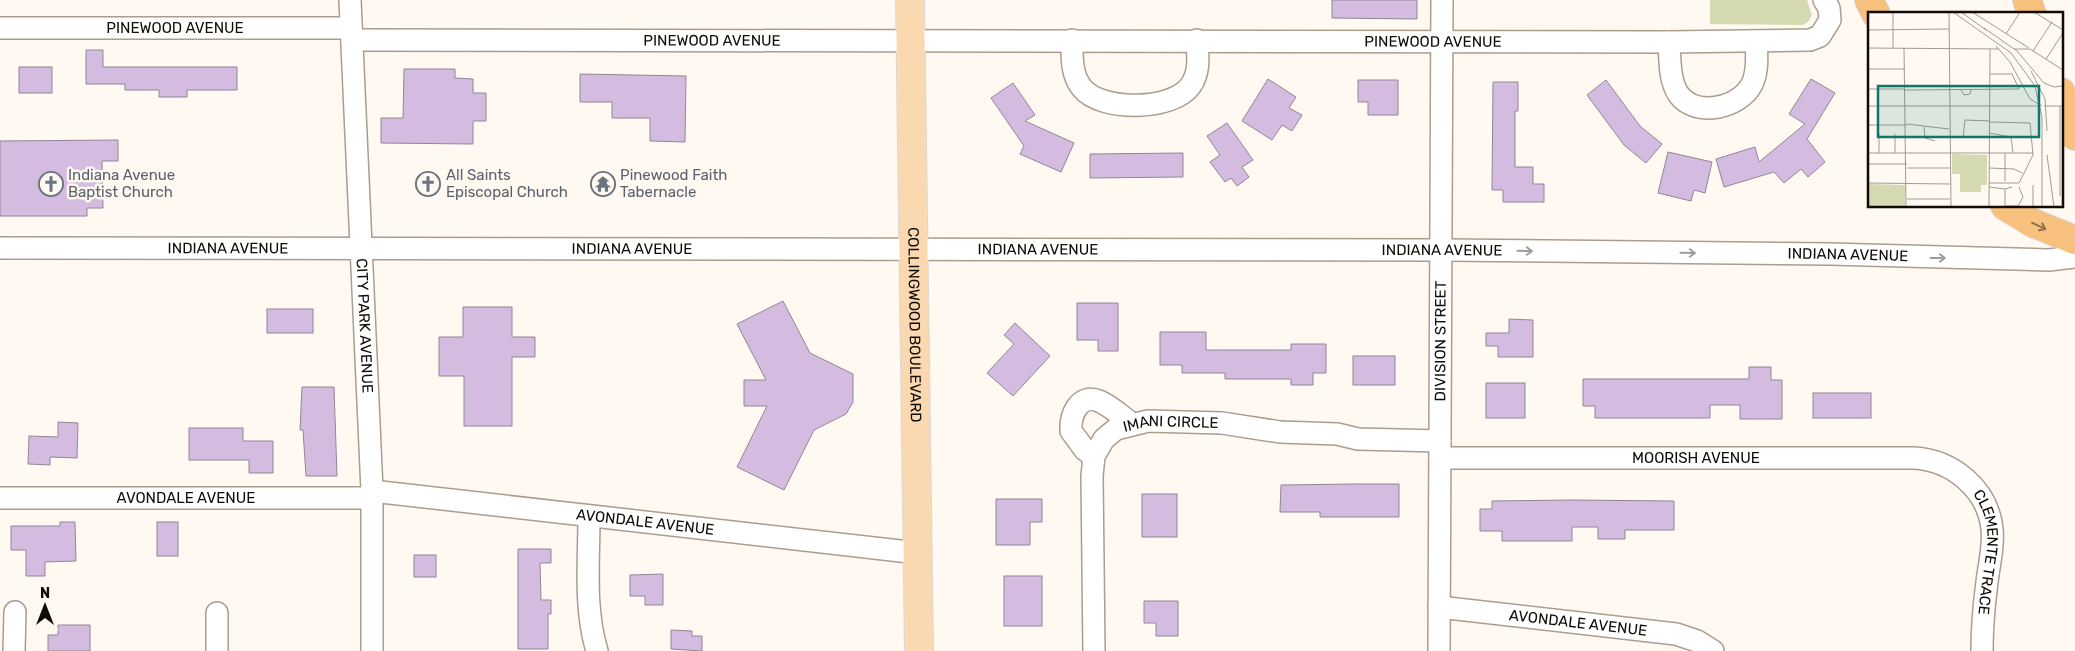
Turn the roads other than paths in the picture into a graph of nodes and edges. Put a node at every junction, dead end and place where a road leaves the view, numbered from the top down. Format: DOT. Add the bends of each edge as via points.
graph roads {
  1 [pos="350,0"];
  2 [pos="910,0"];
  3 [pos="1442,0"];
  4 [pos="1869,0"];
  5 [pos="2027,0"];
  6 [pos="1827,4"];
  7 [pos="1875,12"];
  8 [pos="2031,12"];
  9 [pos="0,28"];
  10 [pos="351,34"];
  11 [pos="911,40"];
  12 [pos="1072,40"];
  13 [pos="1197,40"];
  14 [pos="1442,41"];
  15 [pos="1669,42"];
  16 [pos="1756,42"];
  17 [pos="2062,95"];
  18 [pos="2075,136"];
  19 [pos="2007,208"];
  20 [pos="2075,240"];
  21 [pos="0,248"];
  22 [pos="360,248"];
  23 [pos="912,250"];
  24 [pos="1442,250"];
  25 [pos="2075,257"];
  26 [pos="1131,424"];
  27 [pos="1440,441"];
  28 [pos="1094,456"];
  29 [pos="1950,468"];
  30 [pos="372,494"];
  31 [pos="0,498"];
  32 [pos="589,517"];
  33 [pos="918,553"];
  34 [pos="1439,606"];
  35 [pos="14,612"];
  36 [pos="217,613"];
  37 [pos="14,651"];
  38 [pos="217,651"];
  39 [pos="372,651"];
  40 [pos="597,651"];
  41 [pos="919,651"];
  42 [pos="1094,651"];
  43 [pos="1439,651"];
  44 [pos="1713,651"];
  45 [pos="1982,651"];
  1 -- 10 [label="street, CITY PARK AVENUE"];
  2 -- 11 [label="main road, COLLINGWOOD BOULEVARD"];
  3 -- 14 [label="street, DIVISION STREET"];
  4 -- 7 [label="highway"];
  5 -- 8 [label="highway"];
  6 -- 16 [label="street, PINEWOOD AVENUE" via="1830,20 1827,28 1815,38"];
  9 -- 10 [label="street, PINEWOOD AVENUE"];
  10 -- 11 [label="street, PINEWOOD AVENUE"];
  10 -- 22 [label="street, CITY PARK AVENUE"];
  11 -- 12 [label="street, PINEWOOD AVENUE"];
  11 -- 23 [label="main road, COLLINGWOOD BOULEVARD"];
  12 -- 13 [label="street, PINEWOOD AVENUE"];
  12 -- 13 [label="street" via="1074,69 1081,87 1094,98 1113,104 1157,104 1185,92 1196,75"];
  13 -- 14 [label="street, PINEWOOD AVENUE"];
  14 -- 15 [label="street, PINEWOOD AVENUE"];
  14 -- 24 [label="street, DIVISION STREET"];
  15 -- 16 [label="street, PINEWOOD AVENUE"];
  15 -- 16 [label="street" via="1672,79 1680,96 1700,107 1727,106 1747,92 1756,70"];
  17 -- 18 [label="highway"];
  19 -- 20 [label="highway, one-way" via="2033,223"];
  21 -- 22 [label="street, INDIANA AVENUE"];
  22 -- 23 [label="street, INDIANA AVENUE"];
  22 -- 30 [label="street, CITY PARK AVENUE"];
  23 -- 24 [label="street, INDIANA AVENUE"];
  23 -- 33 [label="main road, COLLINGWOOD BOULEVARD"];
  24 -- 25 [label="street, INDIANA AVENUE, one-way" via="2049,260"];
  24 -- 27 [label="street, DIVISION STREET"];
  26 -- 27 [label="street, IMANI CIRCLE" via="1194,420 1280,432 1337,434 1358,426"];
  26 -- 28 [label="street, IMANI CIRCLE" via="1116,429"];
  26 -- 28 [label="street" via="1097,400 1086,400 1078,405 1072,412 1071,431 1085,450"];
  27 -- 29 [label="street, MOORISH AVENUE" via="1914,458"];
  27 -- 34 [label="street, DIVISION STREET"];
  28 -- 42 [label="street"];
  29 -- 45 [label="street, CLEMENTE TRACE" via="1976,489 1991,523 1992,549 1984,604"];
  30 -- 31 [label="street, AVONDALE AVENUE"];
  30 -- 32 [label="street, AVONDALE AVENUE"];
  30 -- 39 [label="street, CITY PARK AVENUE"];
  32 -- 33 [label="street, AVONDALE AVENUE"];
  32 -- 40 [label="street" via="588,606"];
  33 -- 41 [label="main road, COLLINGWOOD BOULEVARD"];
  34 -- 43 [label="street, DIVISION STREET"];
  34 -- 44 [label="street, AVONDALE AVENUE" via="1676,634"];
  35 -- 37 [label="street"];
  36 -- 38 [label="street"];
}
